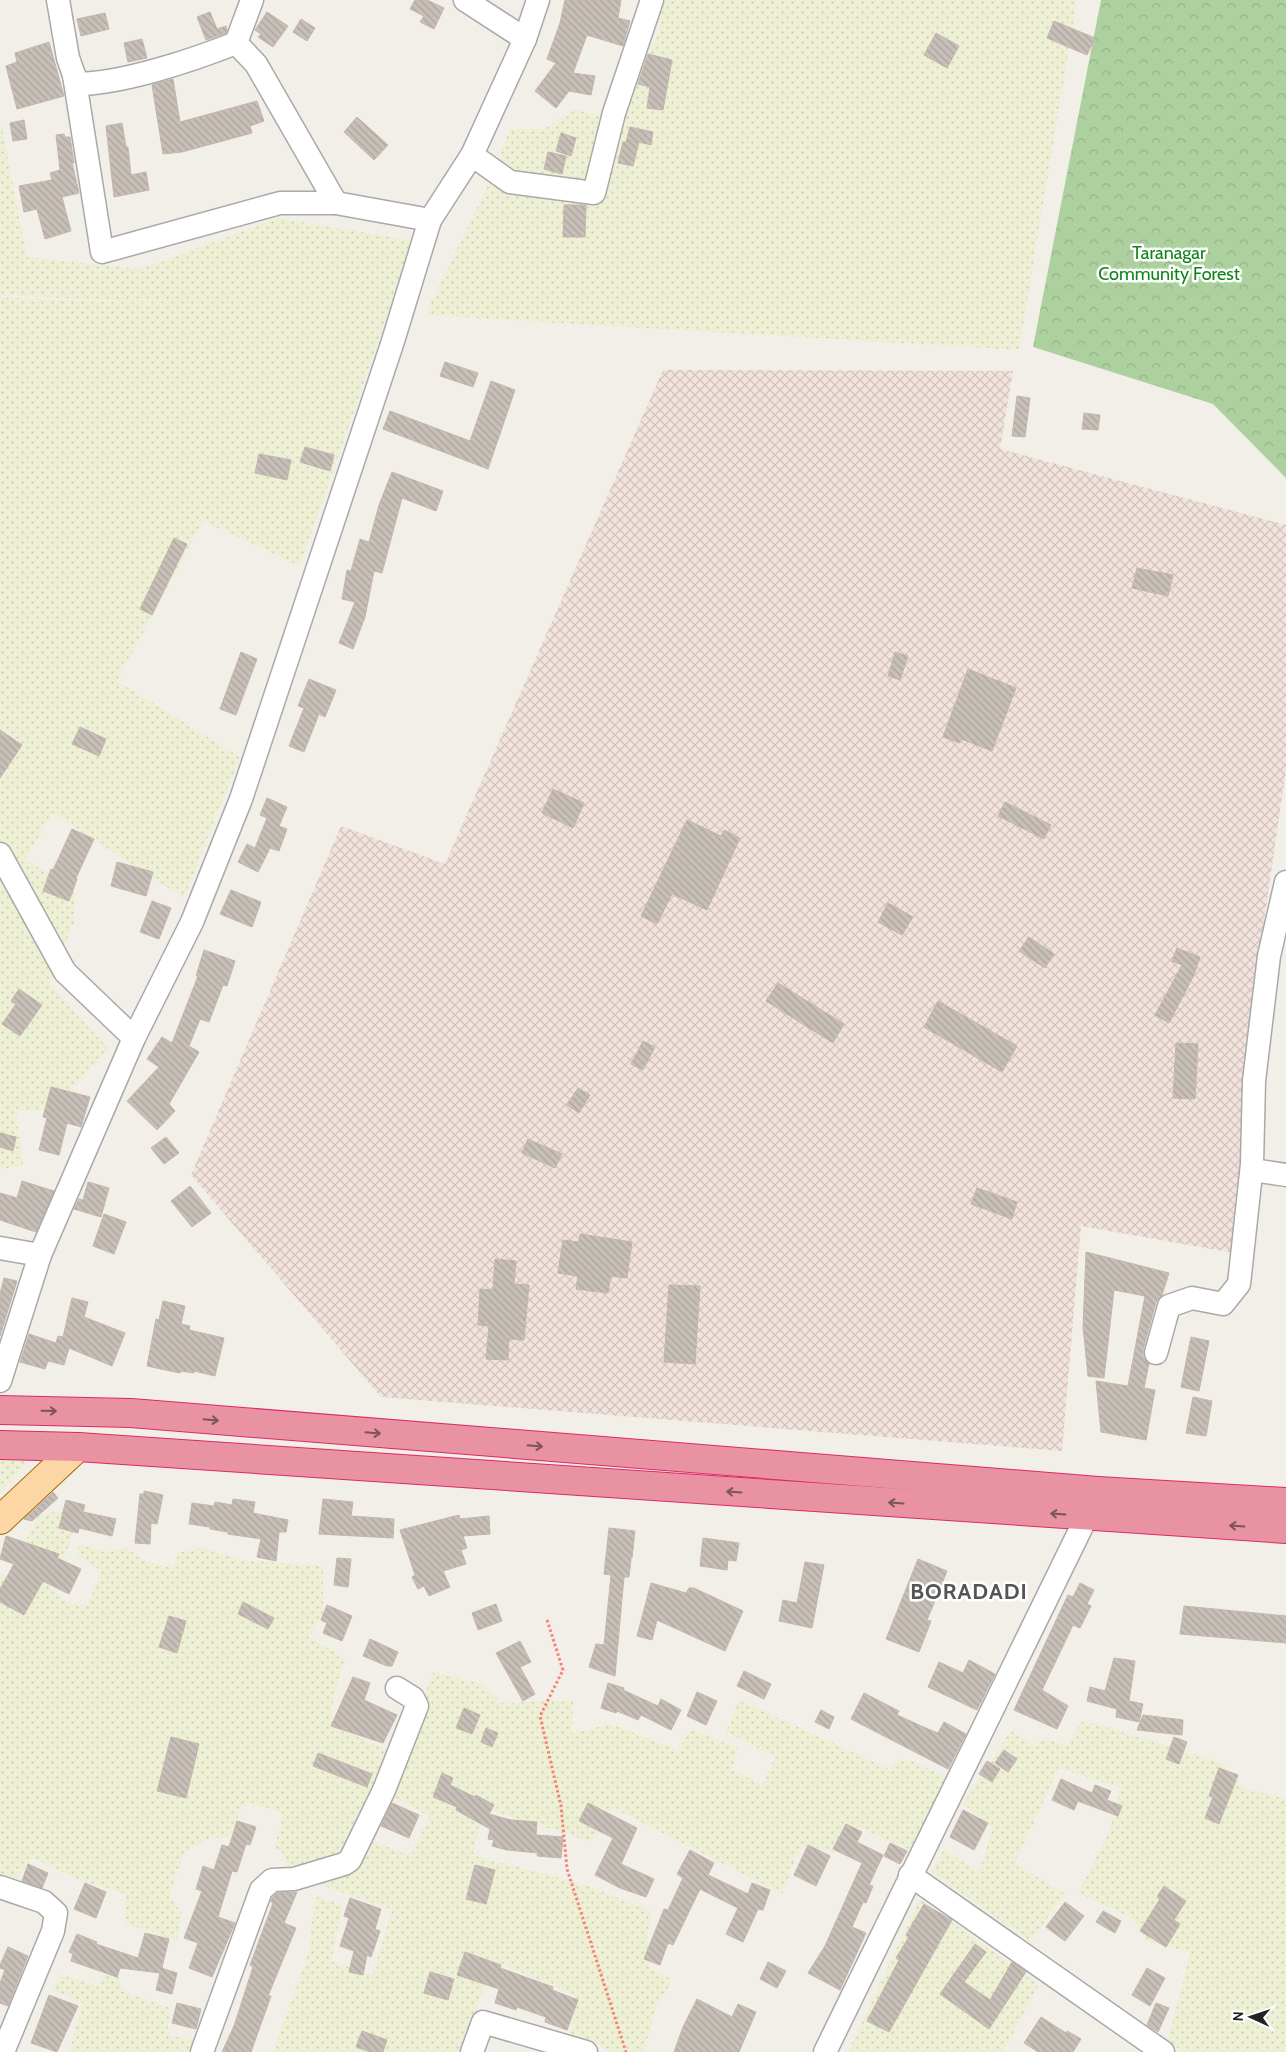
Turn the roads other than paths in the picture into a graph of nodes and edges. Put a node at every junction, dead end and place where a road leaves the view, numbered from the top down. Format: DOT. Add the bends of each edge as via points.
graph roads {
  1 [pos="58,0"];
  2 [pos="252,0"];
  3 [pos="465,0"];
  4 [pos="538,0"];
  5 [pos="652,0"];
  6 [pos="525,39"];
  7 [pos="236,44"];
  8 [pos="74,75"];
  9 [pos="472,155"];
  10 [pos="336,203"];
  11 [pos="430,220"];
  12 [pos="0,854"];
  13 [pos="1286,882"];
  14 [pos="134,1038"];
  15 [pos="1252,1170"];
  16 [pos="1286,1175"];
  17 [pos="0,1248"];
  18 [pos="40,1256"];
  19 [pos="1156,1353"];
  20 [pos="0,1381"];
  21 [pos="0,1410"];
  22 [pos="0,1445"];
  23 [pos="78,1448"];
  24 [pos="1286,1502"];
  25 [pos="1087,1516"];
  26 [pos="0,1520"];
  27 [pos="1286,1529"];
  28 [pos="396,1688"];
  29 [pos="910,1875"];
  30 [pos="0,1886"];
  31 [pos="3,2052"];
  32 [pos="202,2052"];
  33 [pos="472,2052"];
  34 [pos="586,2052"];
  35 [pos="826,2052"];
  36 [pos="1163,2052"];
  1 -- 8 [label="street"];
  2 -- 7 [label="street"];
  3 -- 6 [label="street"];
  4 -- 6 [label="street"];
  5 -- 9 [label="street" via="614,113 594,192 510,182"];
  6 -- 9 [label="street"];
  7 -- 8 [label="street" via="95,84 76,84"];
  7 -- 10 [label="street" via="256,64"];
  8 -- 10 [label="street" via="102,252 280,203"];
  9 -- 11 [label="street"];
  10 -- 11 [label="street"];
  11 -- 14 [label="street" via="241,799 192,922"];
  12 -- 14 [label="street" via="65,972"];
  13 -- 15 [label="street" via="1269,956 1255,1071"];
  14 -- 18 [label="street"];
  15 -- 16 [label="street"];
  15 -- 19 [label="street" via="1239,1284 1223,1304 1192,1298 1169,1306"];
  17 -- 18 [label="street"];
  18 -- 20 [label="street"];
  21 -- 24 [label="highway, one-way" via="131,1414 1088,1490"];
  22 -- 23 [label="highway"];
  25 -- 23 [label="highway, one-way"];
  23 -- 26 [label="main road"];
  27 -- 25 [label="highway, one-way"];
  25 -- 29 [label="street"];
  28 -- 32 [label="street" via="413,1698 417,1706 384,1790 350,1860 294,1879 272,1880 262,1890"];
  29 -- 35 [label="street"];
  29 -- 36 [label="street"];
  30 -- 31 [label="street" via="44,1902 56,1913 53,1931"];
  33 -- 34 [label="street" via="483,2022"];
}
